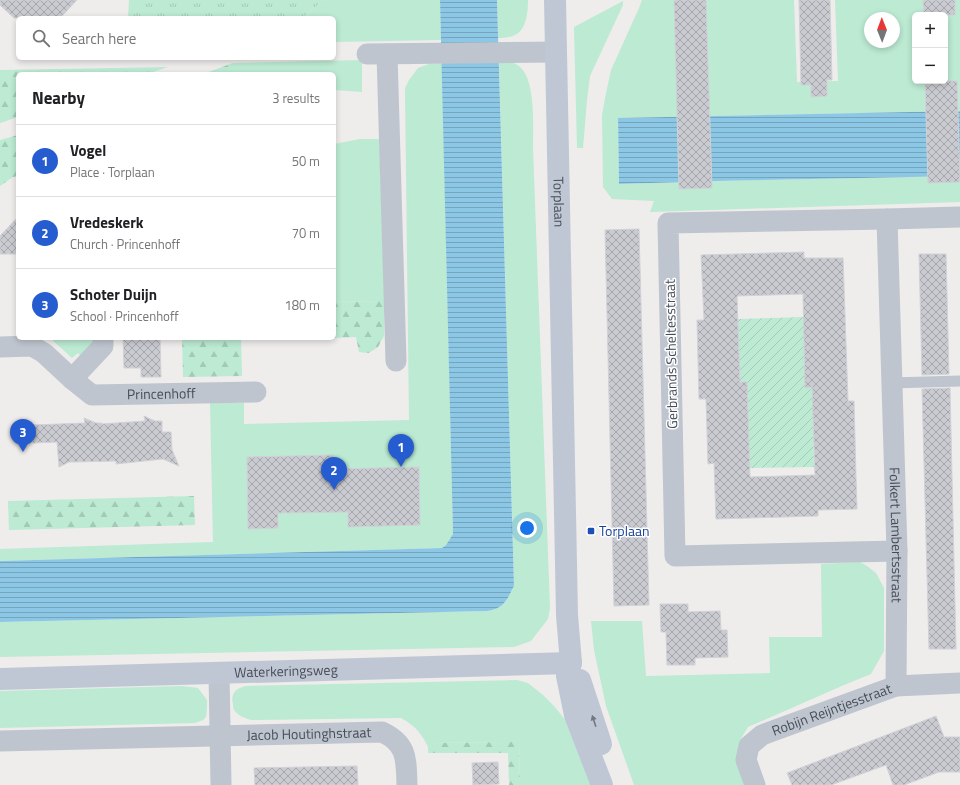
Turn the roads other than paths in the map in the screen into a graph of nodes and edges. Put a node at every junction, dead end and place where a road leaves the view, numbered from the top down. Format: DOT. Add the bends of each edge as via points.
graph roads {
  1 [pos="555,0"];
  2 [pos="556,52"];
  3 [pos="960,217"];
  4 [pos="887,219"];
  5 [pos="103,340"];
  6 [pos="32,342"];
  7 [pos="0,347"];
  8 [pos="396,361"];
  9 [pos="72,379"];
  10 [pos="960,381"];
  11 [pos="892,383"];
  12 [pos="256,392"];
  13 [pos="897,551"];
  14 [pos="571,663"];
  15 [pos="219,673"];
  16 [pos="0,679"];
  17 [pos="960,683"];
  18 [pos="896,686"];
  19 [pos="220,735"];
  20 [pos="0,741"];
  21 [pos="222,785"];
  22 [pos="407,785"];
  23 [pos="602,785"];
  24 [pos="614,785"];
  25 [pos="755,785"];
  1 -- 2 [label="street, Torplaan"];
  2 -- 8 [label="street" via="377,54"];
  2 -- 14 [label="street, Torplaan" via="567,615"];
  3 -- 4 [label="street, Gerbrands Scheltesstraat"];
  4 -- 11 [label="street, Folkert Lambertsstraat"];
  4 -- 13 [label="street, Gerbrands Scheltesstraat" via="668,223 675,556"];
  5 -- 9 [label="street" via="103,346"];
  6 -- 7 [label="street, Princenhoff"];
  6 -- 9 [label="street, Princenhoff"];
  9 -- 12 [label="street, Princenhoff" via="92,395"];
  10 -- 11 [label="lane"];
  11 -- 13 [label="street, Folkert Lambertsstraat"];
  13 -- 18 [label="street, Folkert Lambertsstraat"];
  14 -- 15 [label="street, Waterkeringsweg"];
  14 -- 23 [label="street, Torplaan" via="567,676 575,716"];
  24 -- 14 [label="street, Torplaan, one-way" via="578,674"];
  15 -- 16 [label="street, Waterkeringsweg"];
  15 -- 19 [label="street"];
  17 -- 18 [label="street, Robijn Reijntjesstraat"];
  18 -- 25 [label="street, Robijn Reijntjesstraat" via="762,735 749,746 746,760"];
  19 -- 20 [label="street"];
  19 -- 21 [label="street"];
  19 -- 22 [label="street, Jacob Houtinghstraat" via="382,732 391,736 404,753"];
}
